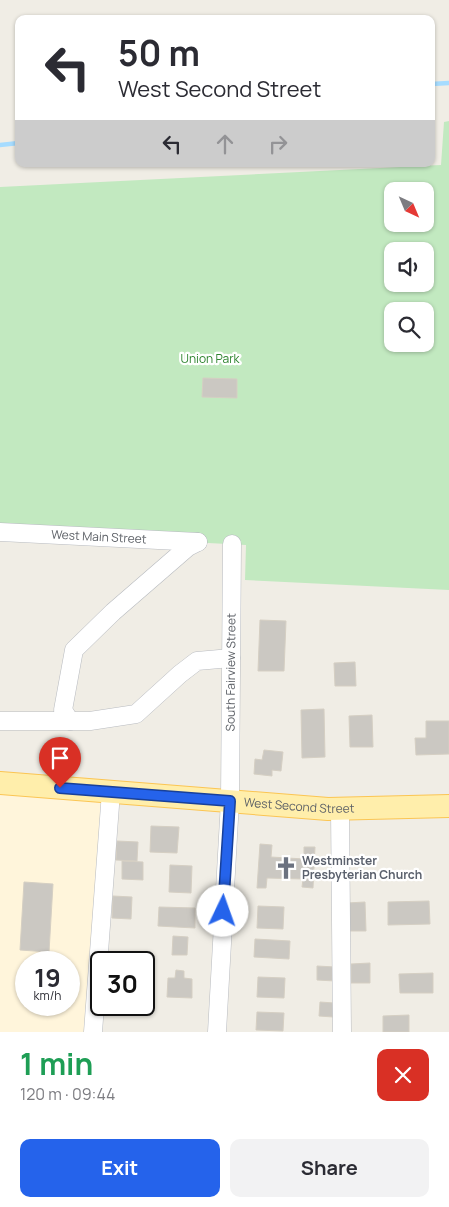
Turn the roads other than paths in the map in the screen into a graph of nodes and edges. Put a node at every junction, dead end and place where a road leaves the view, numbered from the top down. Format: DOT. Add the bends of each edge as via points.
graph roads {
  1 [pos="0,532"];
  2 [pos="232,544"];
  3 [pos="231,658"];
  4 [pos="0,721"];
  5 [pos="70,721"];
  6 [pos="0,783"];
  7 [pos="111,792"];
  8 [pos="230,801"];
  9 [pos="449,806"];
  10 [pos="340,808"];
  11 [pos="93,1032"];
  12 [pos="217,1032"];
  13 [pos="342,1032"];
  1 -- 5 [label="street, West Main Street" via="198,542 113,612 74,650 63,710"];
  2 -- 3 [label="street, South Fairview Street"];
  3 -- 5 [label="street" via="197,661 136,714"];
  3 -- 8 [label="street, South Fairview Street"];
  4 -- 5 [label="street"];
  6 -- 7 [label="main road, West Second Street"];
  7 -- 8 [label="main road, West Second Street"];
  7 -- 11 [label="street"];
  8 -- 10 [label="main road, West Second Street"];
  8 -- 12 [label="street, South Fairview Street"];
  9 -- 10 [label="main road, West Second Street"];
  10 -- 13 [label="street"];
}
